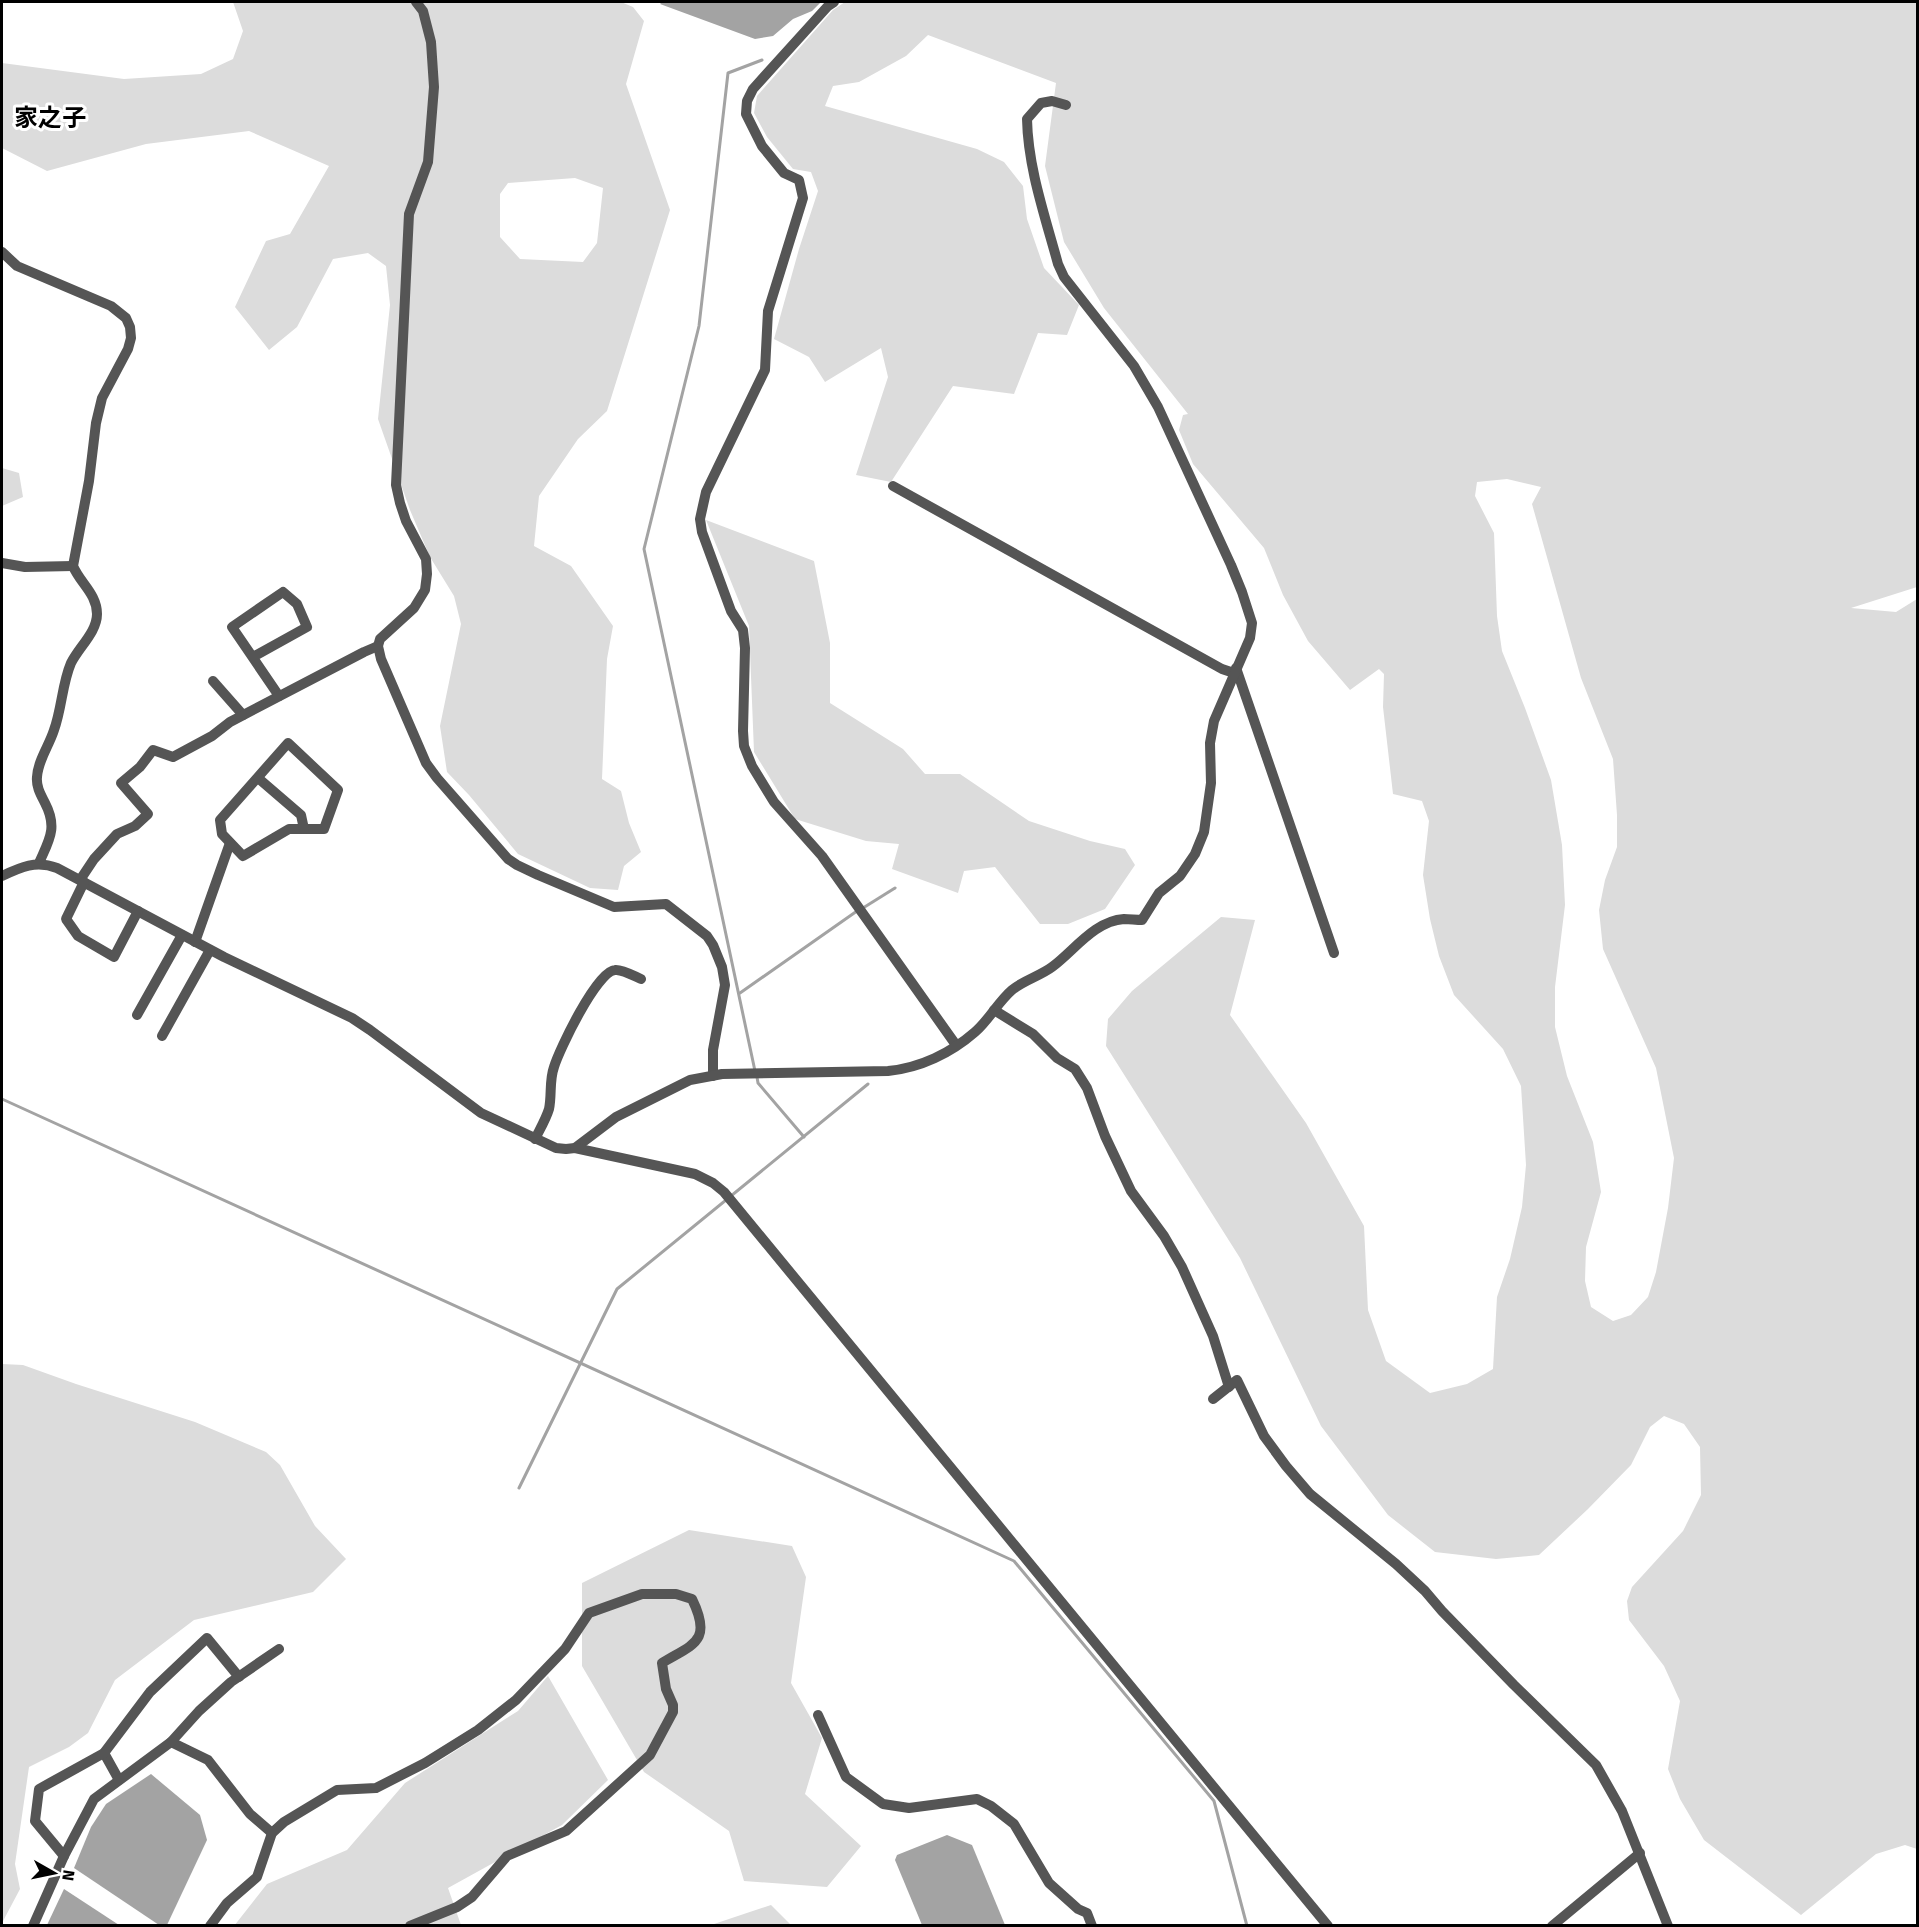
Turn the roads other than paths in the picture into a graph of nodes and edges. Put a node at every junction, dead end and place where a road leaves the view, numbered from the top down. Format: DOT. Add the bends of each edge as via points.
graph roads {
  1 [pos="416,2"];
  2 [pos="834,2"];
  3 [pos="1066,105"];
  4 [pos="2,252"];
  5 [pos="893,486"];
  6 [pos="2,562"];
  7 [pos="73,566"];
  8 [pos="378,646"];
  9 [pos="253,657"];
  10 [pos="1235,670"];
  11 [pos="213,681"];
  12 [pos="279,696"];
  13 [pos="243,715"];
  14 [pos="258,778"];
  15 [pos="304,829"];
  16 [pos="230,843"];
  17 [pos="39,864"];
  18 [pos="2,876"];
  19 [pos="82,881"];
  20 [pos="138,911"];
  21 [pos="182,935"];
  22 [pos="195,942"];
  23 [pos="210,950"];
  24 [pos="1334,953"];
  25 [pos="641,979"];
  26 [pos="994,1010"];
  27 [pos="137,1015"];
  28 [pos="162,1036"];
  29 [pos="956,1045"];
  30 [pos="713,1076"];
  31 [pos="535,1139"];
  32 [pos="574,1148"];
  33 [pos="1229,1386"];
  34 [pos="1213,1399"];
  35 [pos="279,1649"];
  36 [pos="238,1677"];
  37 [pos="818,1715"];
  38 [pos="171,1742"];
  39 [pos="104,1753"];
  40 [pos="119,1780"];
  41 [pos="272,1833"];
  42 [pos="1640,1853"];
  43 [pos="64,1857"];
  44 [pos="33,1926"];
  45 [pos="210,1926"];
  46 [pos="410,1926"];
  47 [pos="1092,1926"];
  48 [pos="1328,1926"];
  49 [pos="1552,1926"];
  50 [pos="1668,1926"];
  1 -- 8 [label="street" via="423,11 431,42 434,87 428,162 409,214 396,485 406,521 426,559 427,574 425,590 414,608 380,639"];
  2 -- 29 [label="street" via="747,100 746,114 762,146 784,172 799,180 803,198 768,311 765,370 706,492 700,519 731,611 743,630 742,731 752,766 774,802 822,856"];
  3 -- 10 [label="street" via="1041,103 1027,119 1034,174 1058,264 1134,366 1158,407 1231,565 1252,622 1250,638"];
  4 -- 7 [label="street" via="17,266 111,306 126,318 130,327 128,349 102,398 96,423"];
  5 -- 10 [label="street" via="1222,669"];
  6 -- 7 [label="street" via="25,567"];
  7 -- 17 [label="street" via="94,598 97,616 67,673 54,731 40,760 38,790 53,822"];
  8 -- 12 [label="street"];
  8 -- 30 [label="street" via="426,763 508,859 614,907 666,904 707,936 722,967 725,985 713,1050"];
  9 -- 9 [label="street" via="232,627 283,592 297,604 307,627"];
  9 -- 12 [label="street"];
  10 -- 24 [label="street"];
  10 -- 26 [label="street" via="1214,721 1204,832 1180,876 1159,893 1142,920 1123,919 1094,930 1052,967 1011,991"];
  11 -- 13 [label="street"];
  12 -- 13 [label="street"];
  13 -- 19 [label="street" via="173,757 153,750 121,783 148,814 135,826 117,834 94,859"];
  14 -- 15 [label="street" via="301,815"];
  14 -- 15 [label="street" via="288,743 338,790 324,829"];
  14 -- 16 [label="street" via="220,820 222,834"];
  15 -- 16 [label="street" via="289,829 243,856"];
  16 -- 22 [label="street"];
  17 -- 18 [label="street"];
  17 -- 19 [label="street"];
  19 -- 20 [label="street"];
  19 -- 20 [label="street" via="66,919 78,936 114,957"];
  20 -- 21 [label="street"];
  21 -- 22 [label="street"];
  21 -- 27 [label="street"];
  22 -- 23 [label="street"];
  23 -- 28 [label="street"];
  23 -- 31 [label="street" via="352,1018 481,1113"];
  25 -- 31 [label="street" via="616,969 601,979 559,1052 549,1108"];
  26 -- 29 [label="street" via="975,1032"];
  26 -- 33 [label="street" via="1033,1034 1057,1058 1075,1069 1131,1191 1182,1267 1213,1336"];
  29 -- 30 [label="street" via="906,1069"];
  30 -- 32 [label="street" via="690,1080 616,1117"];
  31 -- 32 [label="street" via="556,1148"];
  32 -- 48 [label="street" via="695,1174 724,1192"];
  33 -- 34 [label="street"];
  33 -- 42 [label="street" via="1237,1380 1264,1436 1310,1494 1425,1591 1596,1765"];
  35 -- 36 [label="street"];
  36 -- 38 [label="street"];
  36 -- 39 [label="street" via="207,1638 150,1692"];
  37 -- 47 [label="street" via="846,1777 883,1804 909,1808 978,1799 992,1806 1014,1824 1049,1883 1078,1910 1087,1913"];
  38 -- 40 [label="street"];
  38 -- 41 [label="street" via="208,1760 250,1814"];
  39 -- 40 [label="street"];
  39 -- 43 [label="street" via="39,1789 35,1821"];
  40 -- 43 [label="street" via="94,1799"];
  41 -- 45 [label="street" via="257,1877 227,1903"];
  41 -- 46 [label="street" via="337,1790 376,1788 478,1730 516,1700 565,1649 589,1613 642,1594 676,1594 692,1599 698,1610 699,1638 662,1663 674,1712 650,1755 566,1831 507,1856 472,1897"];
  42 -- 49 [label="street"];
  42 -- 50 [label="street"];
  43 -- 44 [label="street"];
}
